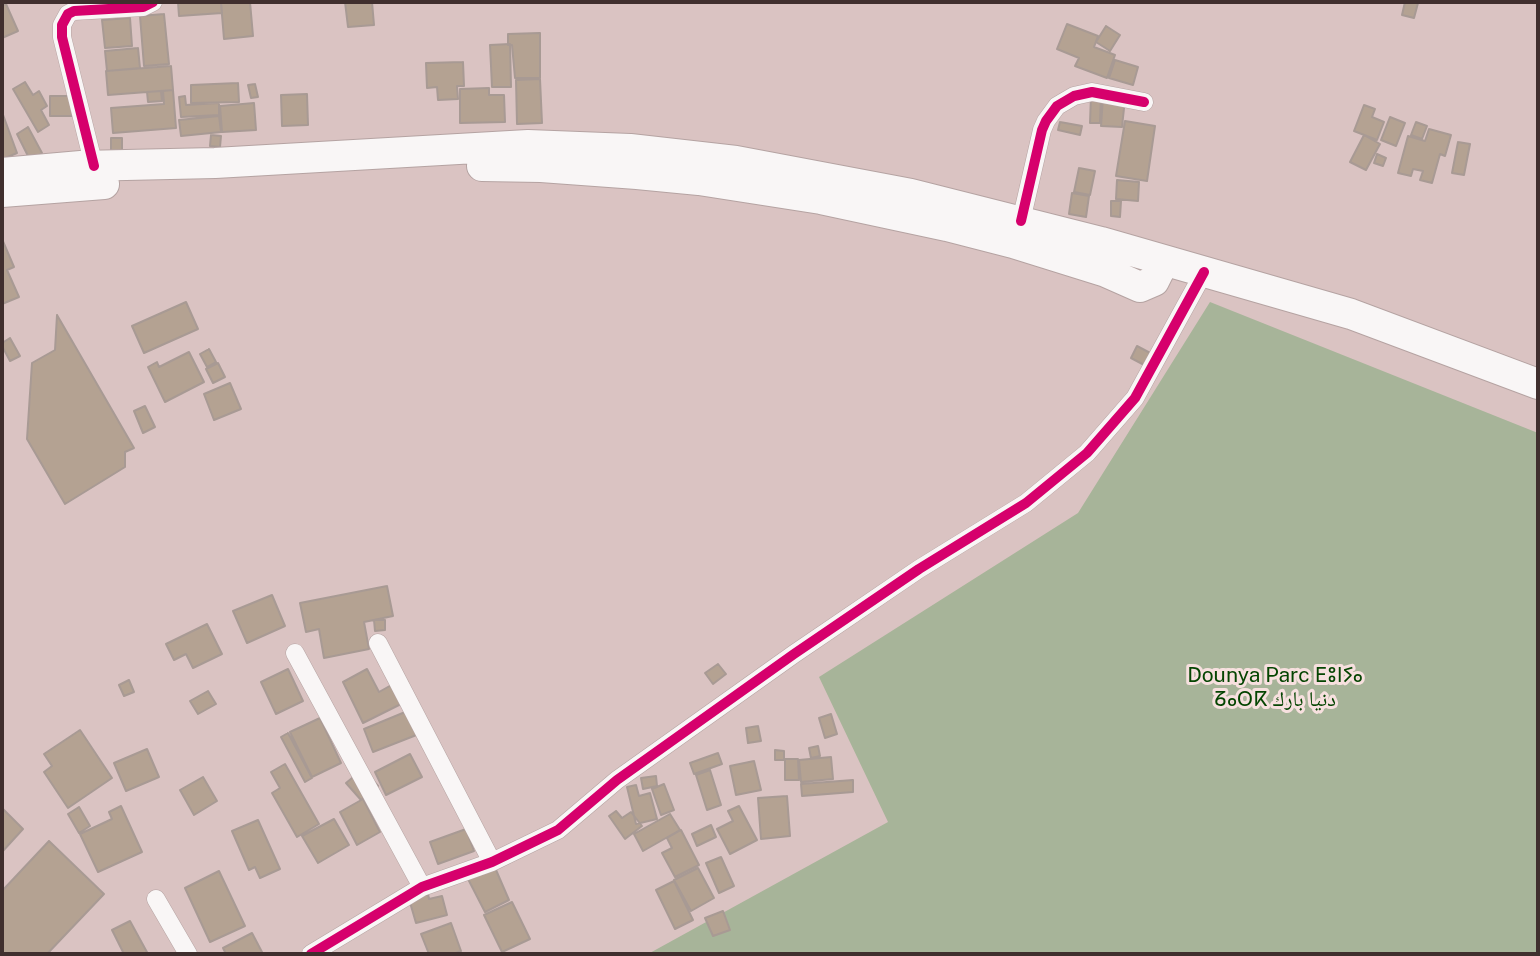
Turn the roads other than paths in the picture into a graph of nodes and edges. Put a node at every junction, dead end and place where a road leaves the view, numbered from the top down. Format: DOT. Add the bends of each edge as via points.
graph roads {
  1 [pos="153,2"];
  2 [pos="1144,102"];
  3 [pos="94,166"];
  4 [pos="2,173"];
  5 [pos="2,192"];
  6 [pos="1021,221"];
  7 [pos="1164,261"];
  8 [pos="1205,272"];
  9 [pos="1538,384"];
  10 [pos="378,643"];
  11 [pos="295,653"];
  12 [pos="492,862"];
  13 [pos="422,887"];
  14 [pos="156,899"];
  15 [pos="188,954"];
  16 [pos="311,954"];
  1 -- 3 [label="street" via="144,7 74,11 62,25"];
  2 -- 6 [label="street" via="1092,92 1057,106 1042,130"];
  3 -- 4 [label="main road"];
  3 -- 6 [label="main road" via="528,145 630,149 792,170"];
  5 -- 7 [label="main road" via="447,167 589,169 760,188 881,211 1036,250 1140,286 1154,281"];
  6 -- 7 [label="main road"];
  7 -- 8 [label="main road"];
  8 -- 9 [label="main road" via="1351,314"];
  8 -- 12 [label="street" via="1135,398 1087,453 1027,503 794,654 617,780 558,830"];
  10 -- 12 [label="street"];
  11 -- 13 [label="street"];
  12 -- 13 [label="street"];
  13 -- 16 [label="street"];
  14 -- 15 [label="street"];
}
